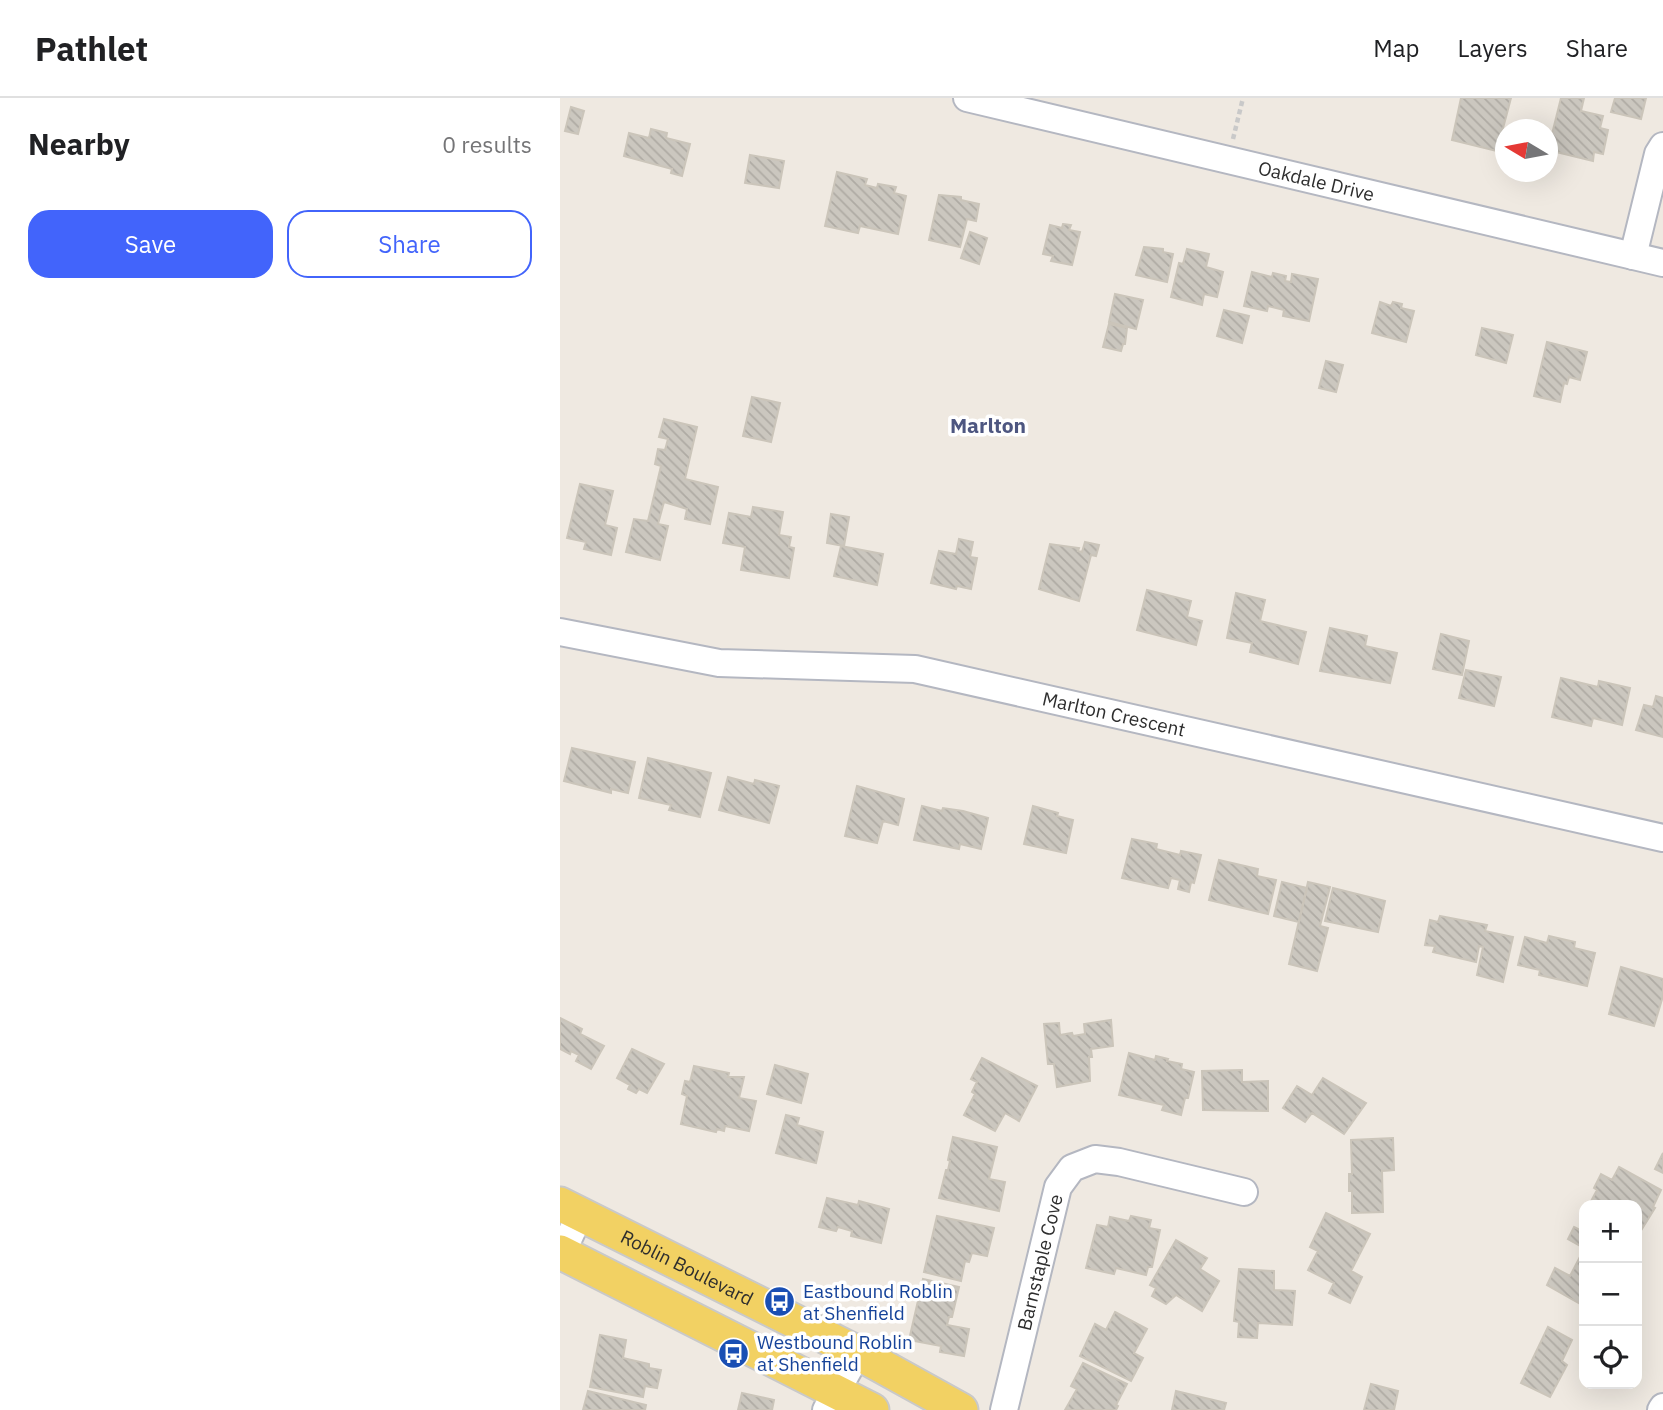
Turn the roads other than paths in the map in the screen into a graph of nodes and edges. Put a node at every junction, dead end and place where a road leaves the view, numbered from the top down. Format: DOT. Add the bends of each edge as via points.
graph roads {
  1 [pos="968,98"];
  2 [pos="1663,146"];
  3 [pos="1633,256"];
  4 [pos="1663,263"];
  5 [pos="560,632"];
  6 [pos="1663,838"];
  7 [pos="1244,1192"];
  8 [pos="570,1209"];
  9 [pos="561,1254"];
  10 [pos="858,1353"];
  11 [pos="831,1401"];
  12 [pos="872,1410"];
  13 [pos="961,1410"];
  14 [pos="1004,1410"];
  1 -- 3 [label="street, Oakdale Drive"];
  2 -- 3 [label="street"];
  3 -- 4 [label="street, Oakdale Drive"];
  5 -- 6 [label="street, Marlton Crescent" via="719,663 915,670"];
  7 -- 14 [label="street, Barnstaple Cove" via="1094,1158 1072,1168 1058,1187"];
  8 -- 9 [label="street"];
  8 -- 10 [label="main road, Roblin Boulevard"];
  9 -- 11 [label="main road"];
  10 -- 11 [label="street"];
  10 -- 13 [label="main road, Roblin Boulevard"];
  11 -- 12 [label="main road"];
}
